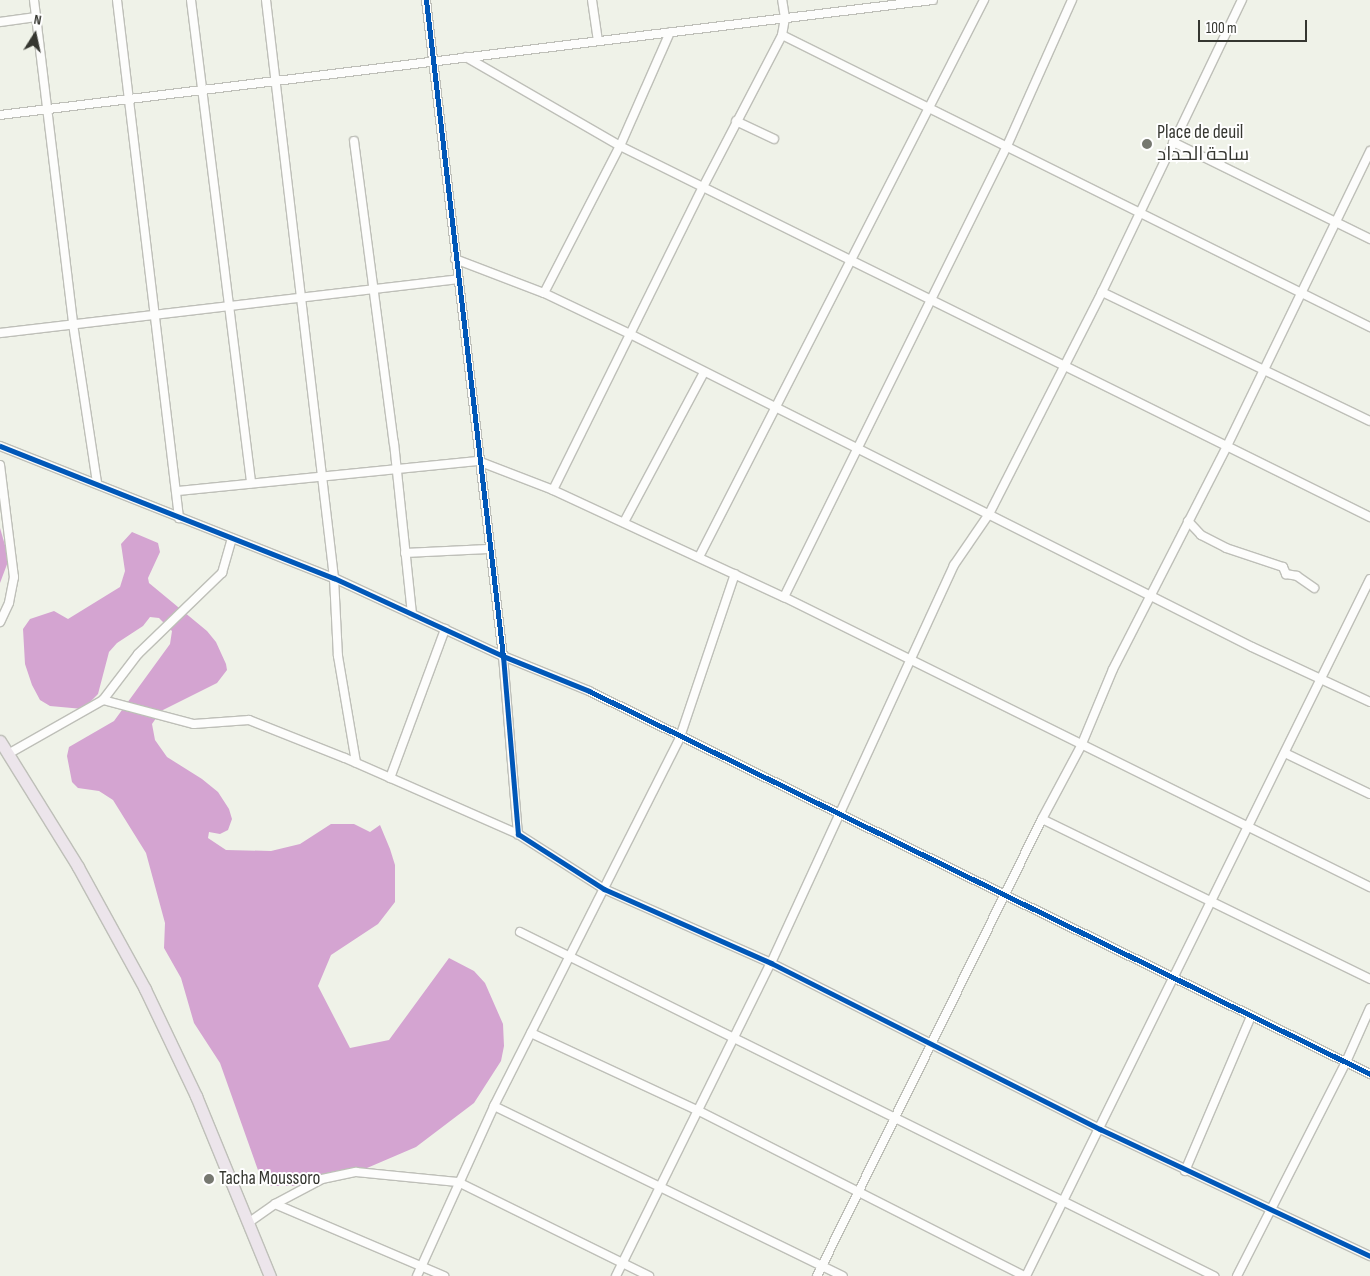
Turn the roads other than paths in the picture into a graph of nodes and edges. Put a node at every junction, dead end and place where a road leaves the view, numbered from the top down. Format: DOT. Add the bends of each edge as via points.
graph roads {
  1 [pos="34,0"];
  2 [pos="117,0"];
  3 [pos="191,0"];
  4 [pos="266,0"];
  5 [pos="426,0"];
  6 [pos="592,0"];
  7 [pos="782,0"];
  8 [pos="933,0"];
  9 [pos="984,0"];
  10 [pos="1072,0"];
  11 [pos="1242,0"];
  12 [pos="36,17"];
  13 [pos="784,18"];
  14 [pos="0,22"];
  15 [pos="670,32"];
  16 [pos="782,35"];
  17 [pos="598,41"];
  18 [pos="466,57"];
  19 [pos="433,61"];
  20 [pos="273,80"];
  21 [pos="201,90"];
  22 [pos="127,98"];
  23 [pos="928,108"];
  24 [pos="48,110"];
  25 [pos="0,115"];
  26 [pos="736,121"];
  27 [pos="774,140"];
  28 [pos="354,141"];
  29 [pos="1173,142"];
  30 [pos="620,146"];
  31 [pos="1007,146"];
  32 [pos="1370,151"];
  33 [pos="703,187"];
  34 [pos="1139,213"];
  35 [pos="1336,221"];
  36 [pos="1370,239"];
  37 [pos="455,259"];
  38 [pos="850,262"];
  39 [pos="458,279"];
  40 [pos="374,290"];
  41 [pos="1102,292"];
  42 [pos="544,293"];
  43 [pos="1301,294"];
  44 [pos="300,299"];
  45 [pos="930,300"];
  46 [pos="229,308"];
  47 [pos="156,316"];
  48 [pos="73,324"];
  49 [pos="1370,327"];
  50 [pos="0,333"];
  51 [pos="630,334"];
  52 [pos="1064,367"];
  53 [pos="1264,370"];
  54 [pos="704,372"];
  55 [pos="775,407"];
  56 [pos="1370,420"];
  57 [pos="0,446"];
  58 [pos="1227,446"];
  59 [pos="856,448"];
  60 [pos="478,461"];
  61 [pos="0,465"];
  62 [pos="396,468"];
  63 [pos="322,476"];
  64 [pos="96,483"];
  65 [pos="252,483"];
  66 [pos="553,490"];
  67 [pos="178,491"];
  68 [pos="989,514"];
  69 [pos="1370,517"];
  70 [pos="179,518"];
  71 [pos="1188,521"];
  72 [pos="624,522"];
  73 [pos="232,538"];
  74 [pos="488,549"];
  75 [pos="405,553"];
  76 [pos="699,557"];
  77 [pos="735,574"];
  78 [pos="334,578"];
  79 [pos="1370,578"];
  80 [pos="1314,588"];
  81 [pos="1152,594"];
  82 [pos="784,597"];
  83 [pos="412,614"];
  84 [pos="0,622"];
  85 [pos="444,629"];
  86 [pos="503,656"];
  87 [pos="910,660"];
  88 [pos="1319,680"];
  89 [pos="103,700"];
  90 [pos="1370,702"];
  91 [pos="680,737"];
  92 [pos="0,741"];
  93 [pos="1081,746"];
  94 [pos="1285,753"];
  95 [pos="8,754"];
  96 [pos="356,762"];
  97 [pos="390,778"];
  98 [pos="1370,794"];
  99 [pos="840,813"];
  100 [pos="1042,819"];
  101 [pos="1250,827"];
  102 [pos="518,834"];
  103 [pos="1370,887"];
  104 [pos="604,889"];
  105 [pos="1007,893"];
  106 [pos="1211,902"];
  107 [pos="520,932"];
  108 [pos="569,958"];
  109 [pos="771,963"];
  110 [pos="1173,975"];
  111 [pos="1370,979"];
  112 [pos="1370,1008"];
  113 [pos="1251,1016"];
  114 [pos="531,1033"];
  115 [pos="732,1038"];
  116 [pos="933,1043"];
  117 [pos="1346,1062"];
  118 [pos="1370,1074"];
  119 [pos="494,1106"];
  120 [pos="697,1110"];
  121 [pos="897,1119"];
  122 [pos="1100,1129"];
  123 [pos="1185,1170"];
  124 [pos="458,1182"];
  125 [pos="661,1187"];
  126 [pos="860,1193"];
  127 [pos="1064,1203"];
  128 [pos="275,1204"];
  129 [pos="1268,1210"];
  130 [pos="248,1223"];
  131 [pos="259,1253"];
  132 [pos="1370,1256"];
  133 [pos="623,1263"];
  134 [pos="421,1266"];
  135 [pos="822,1266"];
  136 [pos="263,1276"];
  137 [pos="270,1276"];
  138 [pos="417,1276"];
  139 [pos="444,1276"];
  140 [pos="616,1276"];
  141 [pos="649,1276"];
  142 [pos="817,1276"];
  143 [pos="843,1276"];
  144 [pos="1025,1276"];
  145 [pos="1214,1276"];
  146 [pos="1237,1276"];
  1 -- 12 [label="street"];
  2 -- 22 [label="street"];
  3 -- 21 [label="street"];
  4 -- 20 [label="street"];
  5 -- 19 [label="street"];
  6 -- 17 [label="street"];
  7 -- 13 [label="street"];
  8 -- 13 [label="street"];
  9 -- 23 [label="street"];
  10 -- 31 [label="street"];
  11 -- 29 [label="street"];
  12 -- 14 [label="street"];
  12 -- 24 [label="street"];
  13 -- 15 [label="street"];
  13 -- 16 [label="street"];
  15 -- 17 [label="street"];
  15 -- 30 [label="street"];
  16 -- 23 [label="street"];
  16 -- 26 [label="street"];
  17 -- 18 [label="street"];
  18 -- 19 [label="street"];
  18 -- 30 [label="street"];
  19 -- 20 [label="street"];
  19 -- 37 [label="street"];
  20 -- 21 [label="street"];
  20 -- 44 [label="street"];
  21 -- 22 [label="street"];
  21 -- 46 [label="street"];
  22 -- 24 [label="street"];
  22 -- 47 [label="street"];
  23 -- 31 [label="street"];
  23 -- 38 [label="street"];
  24 -- 25 [label="street"];
  24 -- 48 [label="street"];
  26 -- 27 [label="street"];
  26 -- 33 [label="street"];
  28 -- 40 [label="street"];
  29 -- 34 [label="street"];
  29 -- 35 [label="street"];
  30 -- 33 [label="street"];
  30 -- 42 [label="street"];
  31 -- 34 [label="street"];
  31 -- 45 [label="street"];
  32 -- 35 [label="street"];
  33 -- 38 [label="street"];
  33 -- 51 [label="street"];
  34 -- 41 [label="street"];
  34 -- 43 [label="street"];
  35 -- 36 [label="street"];
  35 -- 43 [label="street"];
  37 -- 39 [label="street"];
  37 -- 42 [label="street"];
  38 -- 45 [label="street"];
  38 -- 55 [label="street"];
  39 -- 40 [label="street"];
  39 -- 60 [label="street"];
  40 -- 44 [label="street"];
  40 -- 62 [label="street"];
  41 -- 52 [label="street"];
  41 -- 53 [label="street"];
  42 -- 51 [label="street"];
  43 -- 49 [label="street"];
  43 -- 53 [label="street"];
  44 -- 46 [label="street"];
  44 -- 63 [label="street"];
  45 -- 52 [label="street"];
  45 -- 59 [label="street"];
  46 -- 47 [label="street"];
  46 -- 65 [label="street"];
  47 -- 48 [label="street"];
  47 -- 67 [label="street"];
  48 -- 50 [label="street"];
  48 -- 64 [label="street"];
  51 -- 54 [label="street"];
  51 -- 66 [label="street"];
  52 -- 58 [label="street"];
  52 -- 68 [label="street"];
  53 -- 56 [label="street"];
  53 -- 58 [label="street"];
  54 -- 55 [label="street"];
  54 -- 72 [label="street"];
  55 -- 59 [label="street"];
  55 -- 76 [label="street"];
  57 -- 64 [label="street"];
  58 -- 69 [label="street"];
  58 -- 71 [label="street"];
  59 -- 68 [label="street"];
  59 -- 82 [label="street"];
  60 -- 62 [label="street"];
  60 -- 66 [label="street"];
  60 -- 74 [label="street"];
  61 -- 84 [label="street" via="14,577 9,603"];
  62 -- 63 [label="street"];
  62 -- 75 [label="street"];
  63 -- 65 [label="street"];
  63 -- 78 [label="street"];
  64 -- 70 [label="street"];
  65 -- 67 [label="street"];
  66 -- 72 [label="street"];
  67 -- 70 [label="street"];
  68 -- 81 [label="street"];
  68 -- 87 [label="street" via="954,565"];
  70 -- 73 [label="street"];
  71 -- 80 [label="street" via="1200,535 1226,548 1283,567 1286,574 1297,576"];
  71 -- 81 [label="street"];
  72 -- 76 [label="street"];
  73 -- 78 [label="street"];
  73 -- 89 [label="street" via="222,573 138,654"];
  74 -- 75 [label="street"];
  74 -- 86 [label="street"];
  75 -- 83 [label="street"];
  76 -- 77 [label="street"];
  77 -- 82 [label="street"];
  77 -- 91 [label="street"];
  78 -- 83 [label="street"];
  78 -- 96 [label="street" via="338,656"];
  79 -- 88 [label="street"];
  81 -- 88 [label="street"];
  81 -- 93 [label="street" via="1113,669"];
  82 -- 87 [label="street"];
  83 -- 85 [label="street"];
  85 -- 86 [label="street"];
  85 -- 97 [label="street"];
  86 -- 91 [label="street" via="590,691"];
  86 -- 102 [label="street"];
  87 -- 93 [label="street"];
  87 -- 99 [label="street"];
  88 -- 90 [label="street" via="1330,682"];
  88 -- 94 [label="street"];
  89 -- 95 [label="street"];
  89 -- 96 [label="street" via="194,724 249,720"];
  91 -- 99 [label="street"];
  91 -- 104 [label="street"];
  92 -- 95 [label="highway"];
  93 -- 100 [label="street"];
  93 -- 101 [label="street"];
  94 -- 98 [label="street"];
  94 -- 101 [label="street"];
  95 -- 130 [label="highway" via="78,867 145,988 196,1096"];
  96 -- 97 [label="street"];
  97 -- 102 [label="street"];
  99 -- 105 [label="street"];
  99 -- 109 [label="street"];
  100 -- 105 [label="street"];
  100 -- 106 [label="street"];
  101 -- 103 [label="street"];
  101 -- 106 [label="street"];
  102 -- 104 [label="street"];
  104 -- 108 [label="street"];
  104 -- 109 [label="street"];
  105 -- 110 [label="street"];
  105 -- 116 [label="street"];
  106 -- 110 [label="street"];
  106 -- 111 [label="street"];
  107 -- 108 [label="street"];
  108 -- 114 [label="street"];
  108 -- 115 [label="street"];
  109 -- 115 [label="street"];
  109 -- 116 [label="street"];
  110 -- 113 [label="street"];
  110 -- 122 [label="street"];
  112 -- 117 [label="street"];
  113 -- 117 [label="street"];
  113 -- 123 [label="street"];
  114 -- 119 [label="street"];
  114 -- 120 [label="street"];
  115 -- 120 [label="street"];
  115 -- 121 [label="street"];
  116 -- 121 [label="street"];
  116 -- 122 [label="street"];
  117 -- 118 [label="street"];
  117 -- 129 [label="street"];
  119 -- 124 [label="street"];
  119 -- 125 [label="street"];
  120 -- 125 [label="street"];
  120 -- 126 [label="street"];
  121 -- 126 [label="street"];
  121 -- 127 [label="street"];
  122 -- 123 [label="street"];
  122 -- 127 [label="street"];
  123 -- 129 [label="street"];
  124 -- 128 [label="street" via="356,1172 322,1179"];
  124 -- 133 [label="street"];
  124 -- 134 [label="street"];
  125 -- 133 [label="street"];
  125 -- 135 [label="street"];
  126 -- 135 [label="street"];
  126 -- 144 [label="street"];
  127 -- 144 [label="street"];
  127 -- 145 [label="street"];
  128 -- 130 [label="street"];
  128 -- 134 [label="street"];
  129 -- 132 [label="street"];
  129 -- 146 [label="street"];
  130 -- 131 [label="highway"];
  131 -- 136 [label="highway"];
  131 -- 137 [label="highway"];
  133 -- 140 [label="street"];
  133 -- 141 [label="street"];
  134 -- 138 [label="street"];
  134 -- 139 [label="street"];
  135 -- 142 [label="street"];
  135 -- 143 [label="street"];
}
